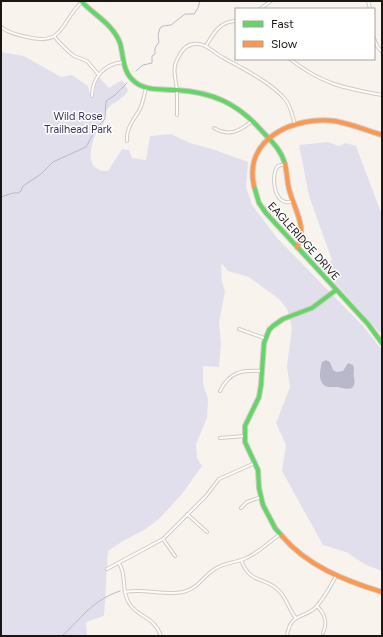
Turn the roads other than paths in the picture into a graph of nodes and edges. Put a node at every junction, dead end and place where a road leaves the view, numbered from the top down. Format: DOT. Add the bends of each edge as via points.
graph roads {
  1 [pos="271,1"];
  2 [pos="81,2"];
  3 [pos="261,8"];
  4 [pos="235,21"];
  5 [pos="1,27"];
  6 [pos="54,36"];
  7 [pos="375,41"];
  8 [pos="206,46"];
  9 [pos="382,52"];
  10 [pos="291,60"];
  11 [pos="123,62"];
  12 [pos="98,74"];
  13 [pos="146,88"];
  14 [pos="177,89"];
  15 [pos="382,95"];
  16 [pos="92,96"];
  17 [pos="177,115"];
  18 [pos="253,120"];
  19 [pos="295,124"];
  20 [pos="214,128"];
  21 [pos="382,135"];
  22 [pos="269,138"];
  23 [pos="127,141"];
  24 [pos="285,164"];
  25 [pos="293,201"];
  26 [pos="297,247"];
  27 [pos="336,290"];
  28 [pos="239,329"];
  29 [pos="264,338"];
  30 [pos="382,343"];
  31 [pos="262,371"];
  32 [pos="220,391"];
  33 [pos="244,436"];
  34 [pos="220,438"];
  35 [pos="255,463"];
  36 [pos="261,497"];
  37 [pos="241,508"];
  38 [pos="187,514"];
  39 [pos="207,532"];
  40 [pos="279,535"];
  41 [pos="163,539"];
  42 [pos="175,556"];
  43 [pos="242,560"];
  44 [pos="119,563"];
  45 [pos="107,569"];
  46 [pos="337,575"];
  47 [pos="124,592"];
  48 [pos="382,592"];
  49 [pos="317,606"];
  50 [pos="296,618"];
  51 [pos="323,633"];
  52 [pos="162,636"];
  53 [pos="287,636"];
  1 -- 3 [label="street"];
  2 -- 6 [label="street" via="72,12 64,28"];
  2 -- 11 [label="street" via="114,30 121,45"];
  4 -- 8 [label="street" via="219,27"];
  5 -- 6 [label="street" via="8,32 36,39"];
  6 -- 12 [label="street" via="70,53 87,61"];
  7 -- 9 [label="street"];
  8 -- 14 [label="street" via="190,45 178,56 174,70"];
  8 -- 19 [label="street" via="255,75 282,96 290,107"];
  10 -- 15 [label="street" via="305,71 327,82"];
  11 -- 12 [label="street" via="109,65"];
  11 -- 13 [label="street" via="124,69 130,77"];
  12 -- 16 [label="street" via="93,84"];
  13 -- 14 [label="street"];
  13 -- 23 [label="street" via="141,106 128,131"];
  14 -- 17 [label="street"];
  14 -- 18 [label="street" via="220,98 238,107"];
  18 -- 20 [label="street" via="235,132 224,132"];
  18 -- 22 [label="street"];
  19 -- 21 [label="street, EAGLERIDGE DRIVE" via="330,121"];
  19 -- 22 [label="street, EAGLERIDGE DRIVE"];
  22 -- 24 [label="street" via="281,152"];
  22 -- 26 [label="street, EAGLERIDGE DRIVE" via="254,161 254,191 266,213"];
  24 -- 25 [label="street" via="288,188"];
  24 -- 25 [label="street" via="278,166 274,171 277,194 282,202"];
  25 -- 26 [label="street" via="303,231"];
  26 -- 27 [label="street, EAGLERIDGE DRIVE"];
  27 -- 29 [label="street" via="312,308 275,324"];
  27 -- 30 [label="street, EAGLERIDGE DRIVE"];
  28 -- 29 [label="street"];
  29 -- 31 [label="street"];
  31 -- 32 [label="street" via="236,374 227,380"];
  31 -- 33 [label="street" via="260,396 247,419"];
  33 -- 34 [label="street"];
  33 -- 35 [label="street" via="246,448"];
  35 -- 36 [label="street"];
  35 -- 38 [label="street" via="219,480"];
  36 -- 37 [label="street" via="247,502"];
  36 -- 40 [label="street"];
  38 -- 39 [label="street"];
  38 -- 41 [label="street"];
  40 -- 43 [label="street" via="256,553"];
  40 -- 46 [label="street" via="293,548"];
  41 -- 42 [label="street"];
  41 -- 44 [label="street"];
  43 -- 47 [label="street" via="217,568 197,586 187,591"];
  43 -- 50 [label="street" via="252,576 281,592"];
  44 -- 45 [label="street"];
  44 -- 47 [label="street" via="124,576"];
  46 -- 48 [label="street"];
  46 -- 49 [label="street"];
  47 -- 52 [label="street" via="130,605 152,621"];
  49 -- 50 [label="street"];
  49 -- 51 [label="street" via="325,618 326,626"];
  50 -- 53 [label="street"];
}
